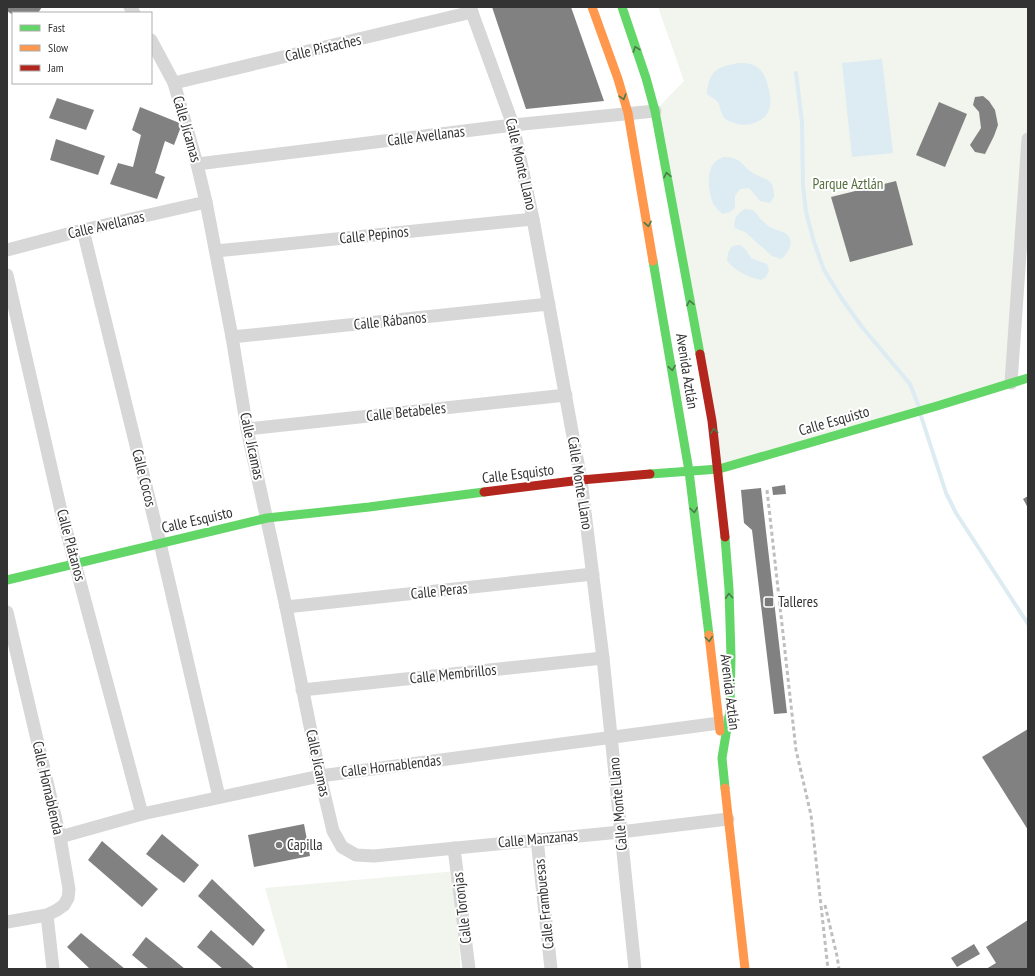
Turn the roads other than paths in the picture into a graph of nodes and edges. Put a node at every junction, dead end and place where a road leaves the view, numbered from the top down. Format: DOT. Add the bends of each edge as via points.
graph roads {
  1 [pos="592,7"];
  2 [pos="622,7"];
  3 [pos="471,9"];
  4 [pos="152,42"];
  5 [pos="174,84"];
  6 [pos="655,111"];
  7 [pos="628,113"];
  8 [pos="513,125"];
  9 [pos="1028,139"];
  10 [pos="197,164"];
  11 [pos="206,202"];
  12 [pos="533,219"];
  13 [pos="83,230"];
  14 [pos="7,250"];
  15 [pos="216,251"];
  16 [pos="7,275"];
  17 [pos="549,304"];
  18 [pos="232,337"];
  19 [pos="1028,378"];
  20 [pos="1011,383"];
  21 [pos="566,395"];
  22 [pos="247,429"];
  23 [pos="719,469"];
  24 [pos="689,471"];
  25 [pos="581,480"];
  26 [pos="267,518"];
  27 [pos="160,543"];
  28 [pos="76,564"];
  29 [pos="592,574"];
  30 [pos="7,580"];
  31 [pos="719,604"];
  32 [pos="286,607"];
  33 [pos="7,612"];
  34 [pos="731,629"];
  35 [pos="603,658"];
  36 [pos="302,690"];
  37 [pos="723,722"];
  38 [pos="611,737"];
  39 [pos="320,776"];
  40 [pos="219,797"];
  41 [pos="142,814"];
  42 [pos="728,819"];
  43 [pos="620,832"];
  44 [pos="60,838"];
  45 [pos="537,839"];
  46 [pos="454,848"];
  47 [pos="348,852"];
  48 [pos="47,915"];
  49 [pos="7,922"];
  50 [pos="53,969"];
  51 [pos="469,969"];
  52 [pos="551,969"];
  53 [pos="635,969"];
  54 [pos="745,969"];
  1 -- 7 [label="main road, Avenida Aztlán, one-way"];
  6 -- 2 [label="main road, Avenida Aztlán, one-way"];
  3 -- 5 [label="street, Calle Pistaches"];
  3 -- 8 [label="street, Calle Monte Llano"];
  4 -- 5 [label="street, Calle Jícamas"];
  5 -- 10 [label="street, Calle Jícamas"];
  6 -- 7 [label="street, Calle Avellanas"];
  23 -- 6 [label="main road, Avenida Aztlán, one-way"];
  7 -- 8 [label="street, Calle Avellanas"];
  7 -- 24 [label="main road, Avenida Aztlán, one-way"];
  8 -- 10 [label="street, Calle Avellanas"];
  8 -- 12 [label="street, Calle Monte Llano"];
  9 -- 20 [label="street"];
  10 -- 11 [label="street, Calle Jícamas"];
  11 -- 13 [label="street, Calle Avellanas"];
  11 -- 15 [label="street, Calle Jícamas"];
  12 -- 15 [label="street, Calle Pepinos"];
  12 -- 17 [label="street, Calle Monte Llano"];
  13 -- 14 [label="street, Calle Avellanas"];
  13 -- 27 [label="street, Calle Cocos"];
  15 -- 18 [label="street, Calle Jícamas"];
  16 -- 28 [label="street, Calle Plátanos" via="61,511"];
  17 -- 18 [label="street, Calle Rábanos"];
  17 -- 21 [label="street, Calle Monte Llano"];
  18 -- 22 [label="street, Calle Jícamas"];
  19 -- 20 [label="main road, Calle Esquisto"];
  20 -- 23 [label="main road, Calle Esquisto"];
  21 -- 22 [label="street, Calle Betabeles"];
  21 -- 25 [label="street, Calle Monte Llano"];
  22 -- 26 [label="street, Calle Jícamas"];
  23 -- 24 [label="main road, Calle Esquisto" via="702,474"];
  34 -- 23 [label="main road, Avenida Aztlán, one-way"];
  24 -- 25 [label="main road, Calle Esquisto"];
  24 -- 37 [label="main road, Avenida Aztlán, one-way"];
  25 -- 26 [label="main road, Calle Esquisto"];
  25 -- 29 [label="street, Calle Monte Llano"];
  26 -- 27 [label="main road, Calle Esquisto"];
  26 -- 32 [label="street, Calle Jícamas"];
  27 -- 28 [label="main road, Calle Esquisto"];
  27 -- 40 [label="street, Calle Cocos"];
  28 -- 30 [label="main road, Calle Esquisto"];
  28 -- 41 [label="street, Calle Plátanos"];
  29 -- 32 [label="street, Calle Peras"];
  29 -- 35 [label="street, Calle Monte Llano"];
  31 -- 34 [label="main road"];
  32 -- 36 [label="street, Calle Jícamas"];
  33 -- 44 [label="street, Calle Hornablenda"];
  34 -- 37 [label="main road, Avenida Aztlán" via="730,690"];
  35 -- 36 [label="street, Calle Membrillos"];
  35 -- 38 [label="street, Calle Monte Llano"];
  36 -- 39 [label="street, Calle Jícamas"];
  37 -- 38 [label="street, Calle Hornablendas"];
  37 -- 42 [label="main road, Avenida Aztlán" via="722,758"];
  38 -- 39 [label="street, Calle Hornablendas"];
  38 -- 43 [label="street, Calle Monte Llano"];
  39 -- 40 [label="street, Calle Hornablendas"];
  39 -- 47 [label="street, Calle Jícamas" via="333,831 342,848"];
  40 -- 41 [label="street, Calle Hornablendas"];
  41 -- 44 [label="street, Calle Hornablendas"];
  42 -- 43 [label="street, Calle Manzanas"];
  42 -- 54 [label="main road, Avenida Aztlán"];
  43 -- 45 [label="street, Calle Manzanas"];
  43 -- 53 [label="street, Calle Monte Llano"];
  44 -- 48 [label="street, Calle Hornablenda" via="68,879 68,898 64,905"];
  45 -- 46 [label="street, Calle Manzanas"];
  45 -- 52 [label="street, Calle Frambuesas"];
  46 -- 47 [label="street, Calle Manzanas" via="374,856"];
  46 -- 51 [label="street, Calle Toronjas"];
  48 -- 49 [label="street, Calle Hornablenda"];
  48 -- 50 [label="street"];
}
